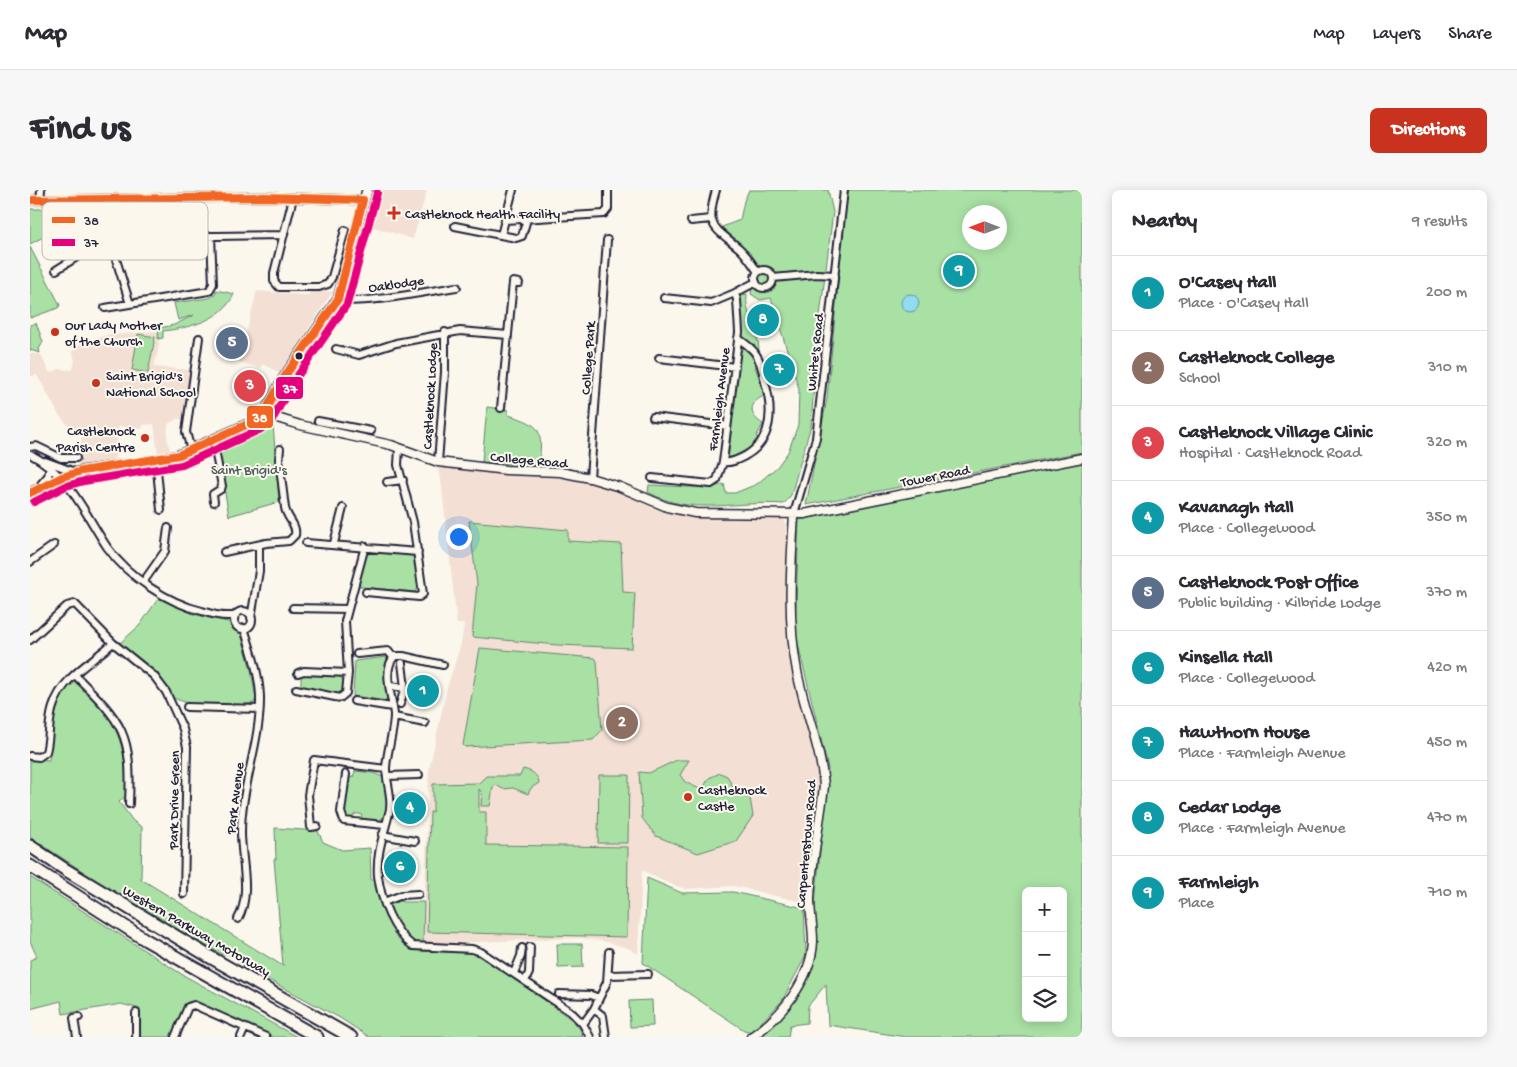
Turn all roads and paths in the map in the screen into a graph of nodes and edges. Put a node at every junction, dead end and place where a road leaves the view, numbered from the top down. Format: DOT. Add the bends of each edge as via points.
graph roads {
  1 [pos="41,190"];
  2 [pos="367,190"];
  3 [pos="512,190"];
  4 [pos="608,190"];
  5 [pos="716,190"];
  6 [pos="844,190"];
  7 [pos="264,194"];
  8 [pos="293,198"];
  9 [pos="105,199"];
  10 [pos="30,200"];
  11 [pos="40,200"];
  12 [pos="364,200"];
  13 [pos="105,202"];
  14 [pos="527,219"];
  15 [pos="711,219"];
  16 [pos="505,220"];
  17 [pos="691,221"];
  18 [pos="455,226"];
  19 [pos="345,230"];
  20 [pos="284,235"];
  21 [pos="501,235"];
  22 [pos="208,236"];
  23 [pos="211,236"];
  24 [pos="607,240"];
  25 [pos="72,260"];
  26 [pos="116,260"];
  27 [pos="56,270"];
  28 [pos="758,272"];
  29 [pos="835,275"];
  30 [pos="773,278"];
  31 [pos="519,282"];
  32 [pos="756,282"];
  33 [pos="457,287"];
  34 [pos="734,293"];
  35 [pos="664,298"];
  36 [pos="338,299"];
  37 [pos="130,304"];
  38 [pos="105,308"];
  39 [pos="445,332"];
  40 [pos="508,335"];
  41 [pos="199,338"];
  42 [pos="738,338"];
  43 [pos="336,349"];
  44 [pos="659,358"];
  45 [pos="735,367"];
  46 [pos="502,408"];
  47 [pos="264,414"];
  48 [pos="653,417"];
  49 [pos="318,421"];
  50 [pos="728,426"];
  51 [pos="336,429"];
  52 [pos="371,431"];
  53 [pos="213,440"];
  54 [pos="30,448"];
  55 [pos="399,448"];
  56 [pos="280,449"];
  57 [pos="190,450"];
  58 [pos="216,450"];
  59 [pos="207,453"];
  60 [pos="32,455"];
  61 [pos="76,458"];
  62 [pos="1082,458"];
  63 [pos="156,460"];
  64 [pos="438,462"];
  65 [pos="723,462"];
  66 [pos="50,467"];
  67 [pos="76,473"];
  68 [pos="62,477"];
  69 [pos="590,478"];
  70 [pos="652,478"];
  71 [pos="403,480"];
  72 [pos="387,482"];
  73 [pos="30,493"];
  74 [pos="214,502"];
  75 [pos="343,508"];
  76 [pos="161,510"];
  77 [pos="794,514"];
  78 [pos="168,528"];
  79 [pos="306,543"];
  80 [pos="334,544"];
  81 [pos="54,545"];
  82 [pos="259,545"];
  83 [pos="364,546"];
  84 [pos="224,552"];
  85 [pos="418,552"];
  86 [pos="30,562"];
  87 [pos="144,582"];
  88 [pos="366,592"];
  89 [pos="293,608"];
  90 [pos="348,610"];
  91 [pos="236,615"];
  92 [pos="251,618"];
  93 [pos="244,628"];
  94 [pos="30,640"];
  95 [pos="114,644"];
  96 [pos="357,654"];
  97 [pos="393,657"];
  98 [pos="402,663"];
  99 [pos="443,665"];
  100 [pos="298,673"];
  101 [pos="348,673"];
  102 [pos="75,675"];
  103 [pos="390,686"];
  104 [pos="405,688"];
  105 [pos="296,689"];
  106 [pos="356,700"];
  107 [pos="400,704"];
  108 [pos="187,707"];
  109 [pos="392,707"];
  110 [pos="259,709"];
  111 [pos="394,717"];
  112 [pos="425,723"];
  113 [pos="30,756"];
  114 [pos="387,772"];
  115 [pos="346,774"];
  116 [pos="419,775"];
  117 [pos="129,804"];
  118 [pos="384,825"];
  119 [pos="317,826"];
  120 [pos="382,835"];
  121 [pos="415,842"];
  122 [pos="30,846"];
  123 [pos="30,866"];
  124 [pos="184,894"];
  125 [pos="418,894"];
  126 [pos="384,902"];
  127 [pos="238,919"];
  128 [pos="530,947"];
  129 [pos="522,948"];
  130 [pos="609,952"];
  131 [pos="514,973"];
  132 [pos="648,974"];
  133 [pos="609,975"];
  134 [pos="525,981"];
  135 [pos="559,994"];
  136 [pos="599,998"];
  137 [pos="594,1009"];
  138 [pos="136,1013"];
  139 [pos="79,1017"];
  140 [pos="584,1024"];
  141 [pos="245,1028"];
  142 [pos="761,1034"];
  143 [pos="77,1037"];
  144 [pos="136,1037"];
  145 [pos="175,1037"];
  146 [pos="241,1037"];
  147 [pos="266,1037"];
  148 [pos="317,1037"];
  149 [pos="351,1037"];
  150 [pos="590,1037"];
  151 [pos="606,1037"];
  152 [pos="751,1037"];
  1 -- 11 [label="street"];
  2 -- 12 [label="main road"];
  3 -- 16 [label="street"];
  4 -- 14 [label="street" via="608,209 604,214"];
  5 -- 15 [label="street"];
  6 -- 29 [label="street, White's Road"];
  7 -- 8 [label="street"];
  7 -- 9 [label="street"];
  8 -- 12 [label="street"];
  8 -- 20 [label="street"];
  9 -- 11 [label="street"];
  9 -- 13 [label="street"];
  10 -- 11 [label="street"];
  12 -- 36 [label="main road"];
  14 -- 16 [label="street"];
  14 -- 21 [label="street" via="522,236"];
  15 -- 17 [label="street"];
  15 -- 28 [label="street" via="720,235 747,256"];
  16 -- 21 [label="street"];
  18 -- 21 [label="street"];
  19 -- 20 [label="street" via="332,277 328,284 320,286 282,287 274,281"];
  20 -- 23 [label="street"];
  22 -- 23 [label="street"];
  23 -- 37 [label="street" via="213,288"];
  24 -- 69 [label="street, College Park"];
  25 -- 27 [label="street"];
  26 -- 37 [label="street"];
  28 -- 30 [label="street" via="768,271"];
  28 -- 32 [label="street"];
  29 -- 30 [label="street"];
  29 -- 77 [label="street, White's Road" via="816,438"];
  30 -- 32 [label="street" via="767,288"];
  31 -- 40 [label="street" via="513,282"];
  32 -- 34 [label="street"];
  33 -- 36 [label="street, Oaklodge" via="354,301"];
  34 -- 35 [label="street" via="711,303"];
  34 -- 42 [label="street, Farmleigh Avenue"];
  36 -- 47 [label="main road" via="283,379"];
  37 -- 38 [label="street"];
  39 -- 40 [label="street, Castleknock Lodge"];
  39 -- 43 [label="street, Castleknock Lodge" via="396,342 359,355"];
  39 -- 64 [label="street, Castleknock Lodge"];
  40 -- 46 [label="street"];
  41 -- 57 [label="street" via="186,432"];
  42 -- 45 [label="street, Farmleigh Avenue"];
  42 -- 65 [label="street, Farmleigh Avenue" via="756,354 762,367 770,400 770,421 766,434 751,453"];
  44 -- 45 [label="street"];
  45 -- 50 [label="street, Farmleigh Avenue"];
  47 -- 51 [label="street, College Road"];
  47 -- 53 [label="main road" via="250,425"];
  48 -- 50 [label="street"];
  49 -- 51 [label="street"];
  50 -- 65 [label="street, Farmleigh Avenue"];
  51 -- 52 [label="street"];
  51 -- 55 [label="street, College Road"];
  53 -- 57 [label="main road"];
  53 -- 58 [label="street"];
  54 -- 61 [label="street" via="36,446 61,458"];
  55 -- 64 [label="street, College Road"];
  55 -- 71 [label="street" via="398,465"];
  56 -- 82 [label="street" via="285,508 296,532 289,541"];
  57 -- 63 [label="main road"];
  58 -- 59 [label="street"];
  58 -- 74 [label="street" via="222,486 213,494"];
  60 -- 66 [label="street"];
  60 -- 67 [label="street"];
  62 -- 77 [label="street, Tower Road"];
  63 -- 67 [label="main road"];
  63 -- 76 [label="street"];
  64 -- 69 [label="street, College Road" via="560,472"];
  65 -- 70 [label="street, Farmleigh Avenue" via="714,483"];
  66 -- 68 [label="street"];
  66 -- 73 [label="street" via="47,479"];
  67 -- 68 [label="main road"];
  68 -- 73 [label="main road"];
  68 -- 87 [label="street" via="110,551"];
  69 -- 77 [label="street, College Road" via="620,487 667,508 687,512"];
  71 -- 72 [label="street"];
  71 -- 85 [label="street"];
  75 -- 80 [label="street"];
  77 -- 142 [label="street, Carpenterstown Road" via="790,633 824,786 810,900 811,956 801,982"];
  78 -- 87 [label="street" via="166,551"];
  79 -- 80 [label="street"];
  80 -- 83 [label="street"];
  81 -- 86 [label="street"];
  82 -- 84 [label="street"];
  82 -- 92 [label="street" via="259,571"];
  83 -- 85 [label="street"];
  83 -- 90 [label="street"];
  85 -- 88 [label="street" via="422,596"];
  87 -- 91 [label="street" via="196,610"];
  89 -- 90 [label="street"];
  90 -- 101 [label="street" via="345,627"];
  91 -- 92 [label="street" via="243,611"];
  91 -- 93 [label="street" via="236,626"];
  92 -- 93 [label="street" via="249,626"];
  93 -- 110 [label="street, Park Avenue" via="259,687"];
  94 -- 95 [label="street, Park Drive Green" via="67,606 75,604"];
  95 -- 102 [label="street" via="86,663"];
  95 -- 124 [label="street, Park Drive Green" via="154,676 166,692 183,730 187,746"];
  96 -- 97 [label="street" via="388,651"];
  97 -- 99 [label="street" via="403,656"];
  97 -- 103 [label="street"];
  98 -- 104 [label="street"];
  100 -- 101 [label="street"];
  101 -- 105 [label="street" via="346,693 340,698"];
  102 -- 113 [label="street" via="53,706 47,749 43,755"];
  102 -- 117 [label="street" via="115,717 122,730 130,768"];
  103 -- 104 [label="street"];
  103 -- 109 [label="street"];
  104 -- 107 [label="street"];
  106 -- 109 [label="street"];
  108 -- 110 [label="street"];
  109 -- 111 [label="street"];
  110 -- 127 [label="street, Park Avenue" via="241,820 244,899"];
  111 -- 112 [label="street"];
  111 -- 114 [label="street"];
  114 -- 116 [label="street"];
  114 -- 118 [label="street" via="390,807"];
  114 -- 119 [label="street" via="314,760 308,804 311,827"];
  115 -- 118 [label="street" via="342,818"];
  118 -- 120 [label="street"];
  120 -- 121 [label="street"];
  120 -- 126 [label="street" via="378,876"];
  122 -- 149 [label="highway, Western Parkway Motorway" via="210,957"];
  123 -- 148 [label="highway" via="146,940"];
  125 -- 126 [label="street" via="402,895"];
  126 -- 131 [label="street" via="399,932 413,946 472,949"];
  128 -- 134 [label="street" via="529,973"];
  129 -- 131 [label="street"];
  130 -- 133 [label="street"];
  131 -- 134 [label="street"];
  132 -- 133 [label="street"];
  133 -- 136 [label="street"];
  134 -- 140 [label="street"];
  135 -- 136 [label="street"];
  136 -- 137 [label="street"];
  137 -- 140 [label="street"];
  137 -- 151 [label="street" via="603,1016"];
  138 -- 144 [label="street"];
  139 -- 143 [label="street" via="74,1018"];
  140 -- 150 [label="street"];
  141 -- 145 [label="street" via="190,1005"];
  141 -- 146 [label="street"];
  141 -- 147 [label="street"];
  142 -- 152 [label="street, Carpenterstown Road"];
}
